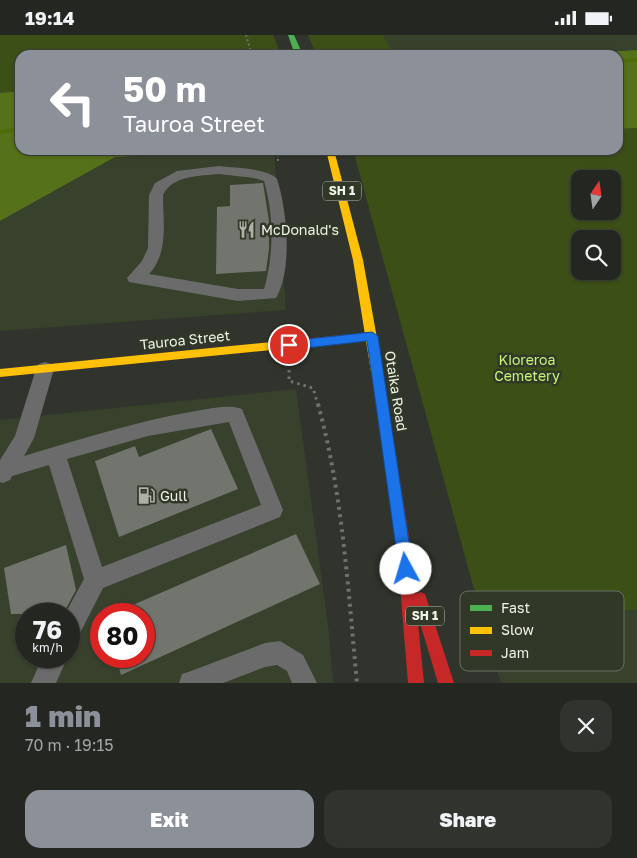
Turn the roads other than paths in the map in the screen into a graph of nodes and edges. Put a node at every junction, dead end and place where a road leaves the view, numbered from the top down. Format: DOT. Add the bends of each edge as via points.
graph roads {
  1 [pos="291,35"];
  2 [pos="297,50"];
  3 [pos="332,155"];
  4 [pos="274,173"];
  5 [pos="372,336"];
  6 [pos="45,369"];
  7 [pos="0,373"];
  8 [pos="56,455"];
  9 [pos="2,473"];
  10 [pos="404,550"];
  11 [pos="95,580"];
  12 [pos="80,609"];
  13 [pos="50,668"];
  14 [pos="43,683"];
  15 [pos="191,683"];
  16 [pos="305,683"];
  17 [pos="416,683"];
  18 [pos="446,683"];
  1 -- 2 [label="main road"];
  3 -- 5 [label="main road, Otaika Road / SH 1" via="343,193"];
  4 -- 4 [label="lane" via="278,250 276,277 270,294 238,295 134,278 149,264 156,248 156,195 160,186 182,174 219,170"];
  5 -- 6 [label="main road, Tauroa Street"];
  5 -- 10 [label="main road, Otaika Road / SH 1"];
  6 -- 7 [label="main road, Tauroa Street"];
  6 -- 9 [label="lane" via="24,438"];
  8 -- 9 [label="lane"];
  8 -- 11 [label="lane"];
  8 -- 11 [label="lane" via="130,432 202,417 235,414 274,510"];
  10 -- 17 [label="main road, Otaika Road / SH 1"];
  10 -- 18 [label="main road, Otaika Road / SH 1"];
  11 -- 12 [label="lane"];
  13 -- 14 [label="lane"];
  15 -- 16 [label="lane" via="265,655 280,653 295,663"];
}
